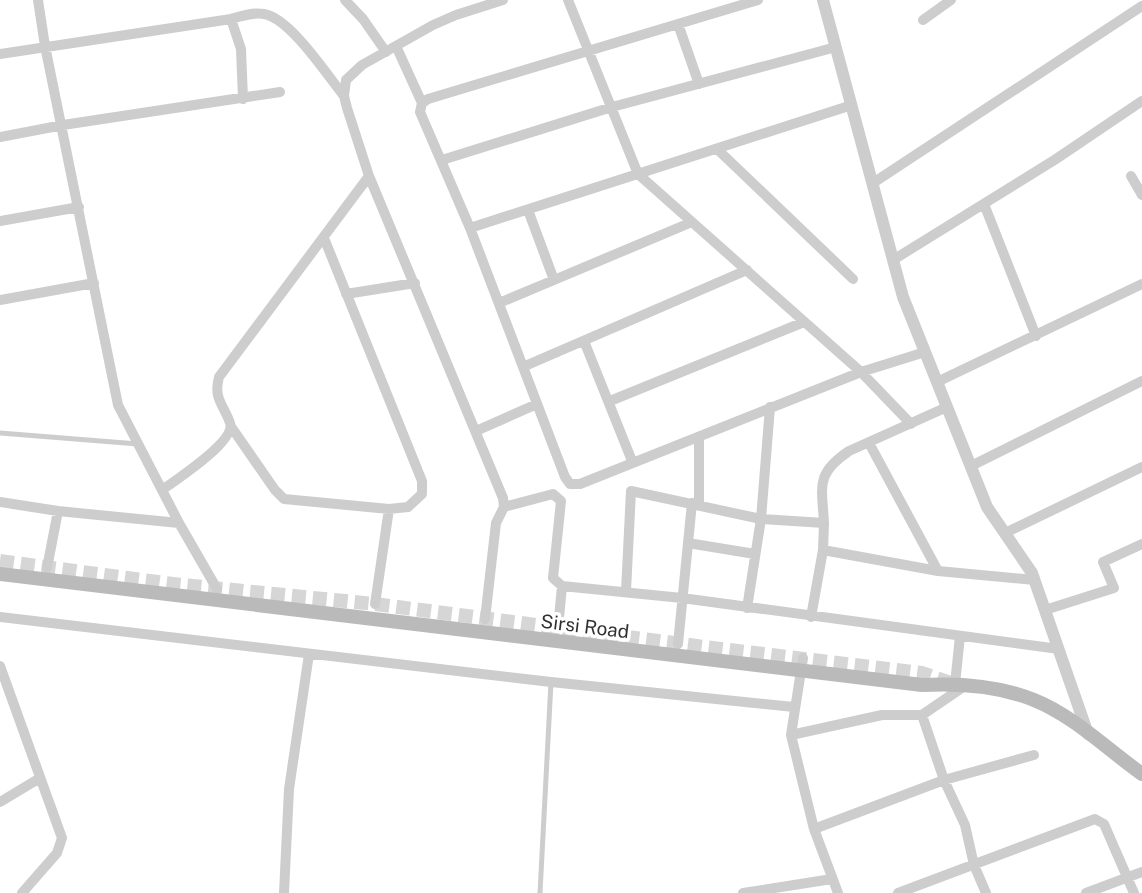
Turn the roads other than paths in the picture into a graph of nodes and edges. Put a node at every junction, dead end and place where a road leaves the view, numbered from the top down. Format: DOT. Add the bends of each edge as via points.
graph roads {
  1 [pos="38,0"];
  2 [pos="345,0"];
  3 [pos="503,0"];
  4 [pos="568,0"];
  5 [pos="758,0"];
  6 [pos="823,0"];
  7 [pos="951,0"];
  8 [pos="1142,6"];
  9 [pos="231,19"];
  10 [pos="923,20"];
  11 [pos="678,24"];
  12 [pos="45,46"];
  13 [pos="836,47"];
  14 [pos="391,49"];
  15 [pos="588,50"];
  16 [pos="0,54"];
  17 [pos="699,84"];
  18 [pos="280,92"];
  19 [pos="344,96"];
  20 [pos="243,99"];
  21 [pos="1142,101"];
  22 [pos="422,103"];
  23 [pos="852,105"];
  24 [pos="612,107"];
  25 [pos="63,125"];
  26 [pos="0,137"];
  27 [pos="717,149"];
  28 [pos="442,160"];
  29 [pos="638,174"];
  30 [pos="369,176"];
  31 [pos="1132,176"];
  32 [pos="873,183"];
  33 [pos="1142,195"];
  34 [pos="984,204"];
  35 [pos="79,207"];
  36 [pos="528,210"];
  37 [pos="0,221"];
  38 [pos="692,222"];
  39 [pos="470,228"];
  40 [pos="324,237"];
  41 [pos="893,260"];
  42 [pos="747,270"];
  43 [pos="853,279"];
  44 [pos="554,280"];
  45 [pos="94,283"];
  46 [pos="415,284"];
  47 [pos="1142,284"];
  48 [pos="346,294"];
  49 [pos="0,300"];
  50 [pos="499,303"];
  51 [pos="804,322"];
  52 [pos="1036,336"];
  53 [pos="584,341"];
  54 [pos="925,352"];
  55 [pos="524,366"];
  56 [pos="862,372"];
  57 [pos="1142,381"];
  58 [pos="937,382"];
  59 [pos="610,401"];
  60 [pos="537,404"];
  61 [pos="770,407"];
  62 [pos="947,407"];
  63 [pos="911,424"];
  64 [pos="232,428"];
  65 [pos="476,431"];
  66 [pos="0,433"];
  67 [pos="699,436"];
  68 [pos="869,443"];
  69 [pos="138,444"];
  70 [pos="632,461"];
  71 [pos="971,466"];
  72 [pos="1142,467"];
  73 [pos="162,490"];
  74 [pos="0,502"];
  75 [pos="696,503"];
  76 [pos="504,507"];
  77 [pos="389,509"];
  78 [pos="58,511"];
  79 [pos="761,519"];
  80 [pos="179,523"];
  81 [pos="824,523"];
  82 [pos="1005,534"];
  83 [pos="688,543"];
  84 [pos="1142,544"];
  85 [pos="823,550"];
  86 [pos="755,554"];
  87 [pos="47,568"];
  88 [pos="938,571"];
  89 [pos="0,574"];
  90 [pos="1035,580"];
  91 [pos="562,586"];
  92 [pos="217,589"];
  93 [pos="626,592"];
  94 [pos="682,598"];
  95 [pos="375,604"];
  96 [pos="747,608"];
  97 [pos="1045,610"];
  98 [pos="0,617"];
  99 [pos="811,617"];
  100 [pos="485,619"];
  101 [pos="558,629"];
  102 [pos="960,636"];
  103 [pos="678,644"];
  104 [pos="1059,649"];
  105 [pos="309,654"];
  106 [pos="801,664"];
  107 [pos="0,666"];
  108 [pos="551,682"];
  109 [pos="957,684"];
  110 [pos="794,707"];
  111 [pos="922,715"];
  112 [pos="1088,734"];
  113 [pos="790,735"];
  114 [pos="1034,755"];
  115 [pos="1142,774"];
  116 [pos="40,778"];
  117 [pos="944,780"];
  118 [pos="0,802"];
  119 [pos="814,829"];
  120 [pos="974,865"];
  121 [pos="1142,872"];
  122 [pos="1126,877"];
  123 [pos="832,879"];
  124 [pos="22,893"];
  125 [pos="284,893"];
  126 [pos="540,893"];
  127 [pos="743,893"];
  128 [pos="838,893"];
  129 [pos="898,893"];
  130 [pos="986,893"];
  131 [pos="1086,893"];
  132 [pos="1134,893"];
  1 -- 12 [label="street"];
  2 -- 14 [label="street"];
  3 -- 14 [label="street" via="456,15"];
  4 -- 15 [label="street"];
  5 -- 11 [label="street"];
  6 -- 13 [label="street"];
  7 -- 10 [label="street"];
  8 -- 32 [label="street"];
  9 -- 12 [label="street"];
  9 -- 19 [label="street" via="264,14 279,21"];
  9 -- 20 [label="street" via="241,49"];
  11 -- 15 [label="street"];
  11 -- 17 [label="street"];
  12 -- 16 [label="street"];
  12 -- 25 [label="street"];
  13 -- 17 [label="street"];
  13 -- 23 [label="street"];
  14 -- 19 [label="street" via="353,71 345,80"];
  14 -- 22 [label="street"];
  15 -- 22 [label="street"];
  15 -- 24 [label="street"];
  17 -- 24 [label="street"];
  18 -- 20 [label="street"];
  19 -- 30 [label="street"];
  20 -- 25 [label="street"];
  21 -- 34 [label="street"];
  22 -- 28 [label="street" via="420,112"];
  23 -- 27 [label="street"];
  23 -- 32 [label="street"];
  24 -- 28 [label="street"];
  24 -- 29 [label="street"];
  25 -- 26 [label="street"];
  25 -- 35 [label="street"];
  27 -- 29 [label="street"];
  27 -- 43 [label="street"];
  28 -- 39 [label="street"];
  29 -- 36 [label="street"];
  29 -- 38 [label="street"];
  30 -- 40 [label="street"];
  30 -- 46 [label="street"];
  31 -- 33 [label="street"];
  32 -- 41 [label="street"];
  34 -- 41 [label="street"];
  34 -- 52 [label="street"];
  35 -- 37 [label="street"];
  35 -- 45 [label="street"];
  36 -- 39 [label="street"];
  36 -- 44 [label="street"];
  38 -- 42 [label="street"];
  38 -- 44 [label="street"];
  39 -- 50 [label="street"];
  40 -- 48 [label="street"];
  40 -- 64 [label="street" via="219,377 218,399"];
  41 -- 54 [label="street"];
  42 -- 51 [label="street"];
  42 -- 53 [label="street"];
  44 -- 50 [label="street"];
  45 -- 49 [label="street"];
  45 -- 69 [label="street" via="118,405"];
  46 -- 48 [label="street"];
  46 -- 65 [label="street"];
  47 -- 52 [label="street"];
  48 -- 77 [label="street" via="422,481 422,494 415,503"];
  50 -- 55 [label="street"];
  51 -- 56 [label="street"];
  51 -- 59 [label="street"];
  52 -- 58 [label="street"];
  53 -- 55 [label="street"];
  53 -- 59 [label="street"];
  54 -- 56 [label="street"];
  54 -- 58 [label="street"];
  55 -- 60 [label="street"];
  56 -- 61 [label="street"];
  56 -- 63 [label="street"];
  57 -- 71 [label="street"];
  58 -- 62 [label="street"];
  59 -- 70 [label="street"];
  60 -- 65 [label="street"];
  60 -- 70 [label="street" via="570,484"];
  61 -- 67 [label="street"];
  61 -- 79 [label="street"];
  62 -- 63 [label="street"];
  62 -- 71 [label="street"];
  63 -- 68 [label="street"];
  64 -- 73 [label="street" via="225,441"];
  64 -- 77 [label="street" via="284,499"];
  65 -- 76 [label="street"];
  66 -- 69 [label="lane"];
  67 -- 70 [label="street"];
  67 -- 75 [label="street"];
  68 -- 81 [label="street" via="849,451 826,471 822,482"];
  68 -- 88 [label="street"];
  69 -- 73 [label="street"];
  71 -- 82 [label="street" via="987,507"];
  72 -- 82 [label="street"];
  73 -- 80 [label="street"];
  74 -- 78 [label="street"];
  75 -- 79 [label="street"];
  75 -- 83 [label="street"];
  75 -- 93 [label="street" via="631,491"];
  76 -- 91 [label="street" via="553,494 559,498 553,578"];
  76 -- 100 [label="street" via="496,523"];
  77 -- 95 [label="street"];
  78 -- 80 [label="street"];
  78 -- 87 [label="street"];
  79 -- 81 [label="street"];
  79 -- 86 [label="street"];
  80 -- 92 [label="street"];
  81 -- 85 [label="street"];
  82 -- 90 [label="street"];
  83 -- 86 [label="street"];
  83 -- 94 [label="street"];
  84 -- 97 [label="street" via="1103,562 1114,588"];
  85 -- 88 [label="street"];
  85 -- 99 [label="street"];
  86 -- 96 [label="street"];
  88 -- 90 [label="street"];
  89 -- 106 [label="main road, Sirsi Road"];
  90 -- 97 [label="street"];
  91 -- 93 [label="street"];
  91 -- 101 [label="street"];
  93 -- 94 [label="street"];
  94 -- 96 [label="street"];
  94 -- 103 [label="street"];
  96 -- 99 [label="street"];
  97 -- 104 [label="street"];
  98 -- 105 [label="street"];
  99 -- 102 [label="street"];
  102 -- 104 [label="street"];
  102 -- 109 [label="street"];
  104 -- 112 [label="street"];
  105 -- 108 [label="street"];
  105 -- 125 [label="street" via="289,789"];
  106 -- 109 [label="main road, Sirsi Road" via="922,685"];
  106 -- 110 [label="street"];
  107 -- 116 [label="street"];
  108 -- 110 [label="street"];
  108 -- 126 [label="lane"];
  109 -- 111 [label="street"];
  109 -- 112 [label="main road, Sirsi Road" via="1035,700"];
  110 -- 113 [label="street"];
  111 -- 113 [label="street" via="882,715"];
  111 -- 117 [label="street"];
  112 -- 115 [label="main road, Sirsi Road"];
  113 -- 119 [label="street"];
  114 -- 117 [label="street"];
  116 -- 118 [label="street"];
  116 -- 124 [label="street" via="62,838 61,847"];
  117 -- 119 [label="street"];
  117 -- 120 [label="street" via="965,825"];
  119 -- 123 [label="street"];
  120 -- 122 [label="street" via="1095,819 1104,824"];
  120 -- 129 [label="street"];
  120 -- 130 [label="street"];
  121 -- 122 [label="street"];
  122 -- 131 [label="street"];
  122 -- 132 [label="street"];
  123 -- 127 [label="street"];
  123 -- 128 [label="street"];
}
